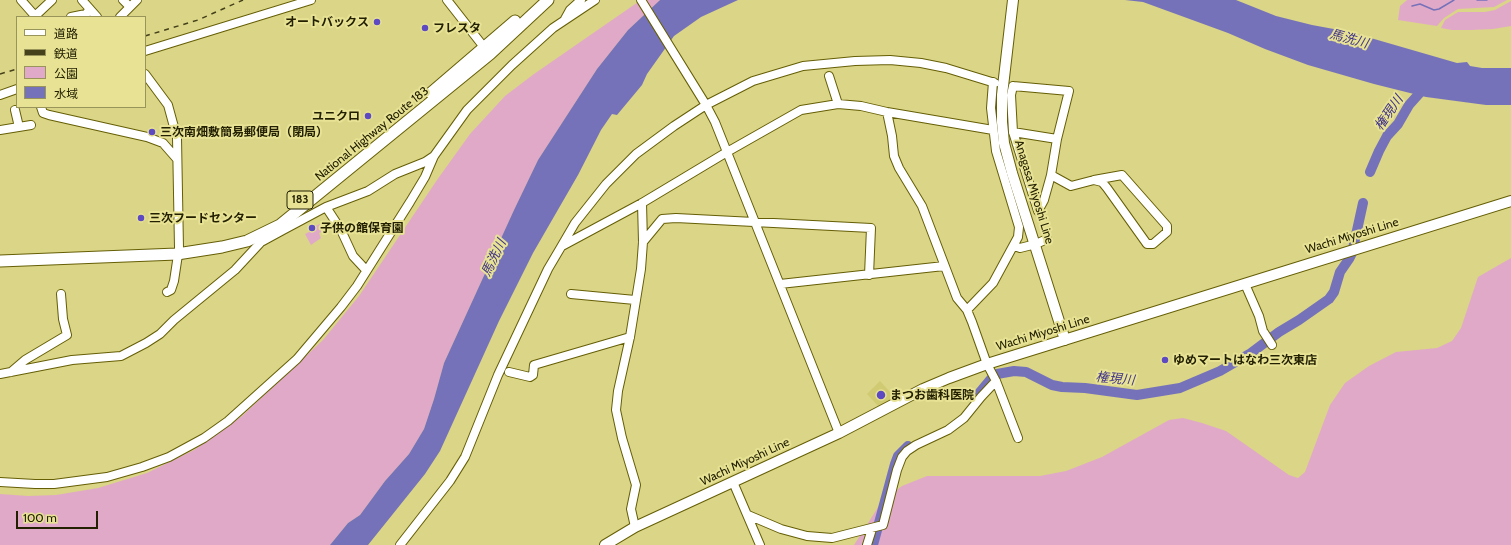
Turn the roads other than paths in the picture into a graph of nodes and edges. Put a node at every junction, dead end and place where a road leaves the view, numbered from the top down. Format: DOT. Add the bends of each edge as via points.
graph roads {
  1 [pos="21,0"];
  2 [pos="52,0"];
  3 [pos="82,0"];
  4 [pos="124,0"];
  5 [pos="137,0"];
  6 [pos="311,0"];
  7 [pos="447,0"];
  8 [pos="538,0"];
  9 [pos="548,0"];
  10 [pos="581,0"];
  11 [pos="595,0"];
  12 [pos="641,0"];
  13 [pos="1014,0"];
  14 [pos="130,7"];
  15 [pos="90,9"];
  16 [pos="36,16"];
  17 [pos="76,16"];
  18 [pos="96,16"];
  19 [pos="121,16"];
  20 [pos="563,21"];
  21 [pos="146,51"];
  22 [pos="488,51"];
  23 [pos="146,75"];
  24 [pos="829,76"];
  25 [pos="16,89"];
  26 [pos="0,94"];
  27 [pos="704,102"];
  28 [pos="838,104"];
  29 [pos="41,108"];
  30 [pos="15,110"];
  31 [pos="887,112"];
  32 [pos="31,125"];
  33 [pos="19,127"];
  34 [pos="0,130"];
  35 [pos="993,130"];
  36 [pos="1013,132"];
  37 [pos="1057,139"];
  38 [pos="727,152"];
  39 [pos="434,156"];
  40 [pos="177,159"];
  41 [pos="1051,176"];
  42 [pos="1094,180"];
  43 [pos="1511,201"];
  44 [pos="642,203"];
  45 [pos="326,208"];
  46 [pos="755,221"];
  47 [pos="280,224"];
  48 [pos="1047,239"];
  49 [pos="643,242"];
  50 [pos="1036,244"];
  51 [pos="1014,246"];
  52 [pos="561,247"];
  53 [pos="178,251"];
  54 [pos="0,254"];
  55 [pos="0,261"];
  56 [pos="944,266"];
  57 [pos="366,270"];
  58 [pos="869,275"];
  59 [pos="780,284"];
  60 [pos="1245,284"];
  61 [pos="167,292"];
  62 [pos="61,294"];
  63 [pos="571,294"];
  64 [pos="635,300"];
  65 [pos="967,310"];
  66 [pos="630,337"];
  67 [pos="1065,340"];
  68 [pos="1271,344"];
  69 [pos="509,372"];
  70 [pos="10,373"];
  71 [pos="0,374"];
  72 [pos="992,374"];
  73 [pos="839,433"];
  74 [pos="1018,438"];
  75 [pos="0,482"];
  76 [pos="733,482"];
  77 [pos="748,514"];
  78 [pos="876,527"];
  79 [pos="635,528"];
  80 [pos="831,542"];
  81 [pos="400,545"];
  82 [pos="605,545"];
  83 [pos="760,545"];
  84 [pos="867,545"];
  1 -- 16 [label="street"];
  2 -- 16 [label="street"];
  3 -- 15 [label="street"];
  4 -- 14 [label="street"];
  5 -- 14 [label="street"];
  6 -- 21 [label="street"];
  7 -- 22 [label="street"];
  8 -- 22 [label="highway, National Highway Route 183 / 183"];
  9 -- 22 [label="highway, National Highway Route 183 / 183"];
  10 -- 20 [label="street"];
  11 -- 20 [label="street"];
  12 -- 27 [label="street"];
  13 -- 50 [label="main road, Anagasa Miyoshi Line" via="1004,66 1002,122 1004,143 1012,173"];
  14 -- 19 [label="street"];
  15 -- 17 [label="street" via="86,14"];
  15 -- 18 [label="street"];
  20 -- 39 [label="street" via="512,65 467,110"];
  22 -- 47 [label="highway, National Highway Route 183 / 183"];
  23 -- 40 [label="street" via="168,105 177,138"];
  24 -- 28 [label="street"];
  25 -- 26 [label="street"];
  27 -- 35 [label="street" via="753,82 803,66 890,60 921,63 994,83 991,108"];
  27 -- 38 [label="street"];
  27 -- 52 [label="street" via="636,154 606,184 575,223"];
  28 -- 31 [label="street"];
  28 -- 38 [label="street" via="800,110"];
  29 -- 40 [label="street" via="43,113 49,115 147,137 163,143"];
  30 -- 33 [label="street"];
  31 -- 35 [label="street"];
  31 -- 56 [label="street" via="894,156 922,206"];
  32 -- 33 [label="street"];
  33 -- 34 [label="street"];
  35 -- 51 [label="street" via="996,152 1019,227"];
  36 -- 37 [label="street"];
  36 -- 37 [label="street" via="1013,86 1069,91"];
  36 -- 41 [label="street" via="1038,210 1044,200"];
  37 -- 41 [label="street"];
  38 -- 44 [label="street"];
  38 -- 46 [label="street"];
  39 -- 45 [label="street" via="426,162 395,174 368,191"];
  39 -- 57 [label="street" via="425,177"];
  40 -- 53 [label="street"];
  41 -- 42 [label="street" via="1070,186"];
  42 -- 42 [label="street" via="1102,182 1107,188 1147,244 1152,244 1167,232 1167,226 1122,175"];
  43 -- 60 [label="main road, Wachi Miyoshi Line" via="1360,246"];
  44 -- 49 [label="street"];
  44 -- 52 [label="street"];
  45 -- 47 [label="street"];
  45 -- 57 [label="street" via="341,230 353,256"];
  46 -- 49 [label="street" via="662,219"];
  46 -- 58 [label="street" via="871,228"];
  46 -- 59 [label="street"];
  47 -- 53 [label="highway, National Highway Route 183 / 183"];
  47 -- 70 [label="street" via="235,270 146,343 120,356 72,360"];
  48 -- 50 [label="street"];
  49 -- 64 [label="street"];
  50 -- 51 [label="street" via="1020,248"];
  50 -- 67 [label="main road, Anagasa Miyoshi Line"];
  51 -- 65 [label="street" via="993,283"];
  52 -- 81 [label="street" via="498,375 465,457 450,481"];
  53 -- 54 [label="highway, National Highway Route 183 / 183"];
  53 -- 55 [label="highway, National Highway Route 183 / 183"];
  53 -- 61 [label="street" via="174,281 171,290"];
  56 -- 58 [label="street"];
  56 -- 65 [label="street" via="957,298"];
  57 -- 75 [label="street" via="341,306 297,359 228,422 204,438 169,457 106,477 54,484"];
  58 -- 59 [label="street"];
  59 -- 73 [label="street"];
  60 -- 67 [label="main road, Wachi Miyoshi Line"];
  60 -- 68 [label="street"];
  62 -- 70 [label="street" via="67,335 25,360"];
  63 -- 64 [label="street"];
  64 -- 66 [label="street"];
  65 -- 72 [label="street"];
  66 -- 69 [label="street" via="534,365 533,376 530,377"];
  66 -- 79 [label="street" via="616,410 636,485 631,509"];
  67 -- 72 [label="main road, Wachi Miyoshi Line"];
  70 -- 71 [label="street"];
  72 -- 73 [label="main road, Wachi Miyoshi Line" via="922,390"];
  72 -- 74 [label="street"];
  72 -- 78 [label="street" via="981,397 964,418 948,430 916,445 902,457"];
  73 -- 76 [label="main road, Wachi Miyoshi Line"];
  76 -- 77 [label="street"];
  76 -- 79 [label="main road, Wachi Miyoshi Line"];
  77 -- 80 [label="street" via="781,529"];
  77 -- 83 [label="street"];
  78 -- 80 [label="street"];
  78 -- 84 [label="street"];
  79 -- 82 [label="main road, Wachi Miyoshi Line"];
}
